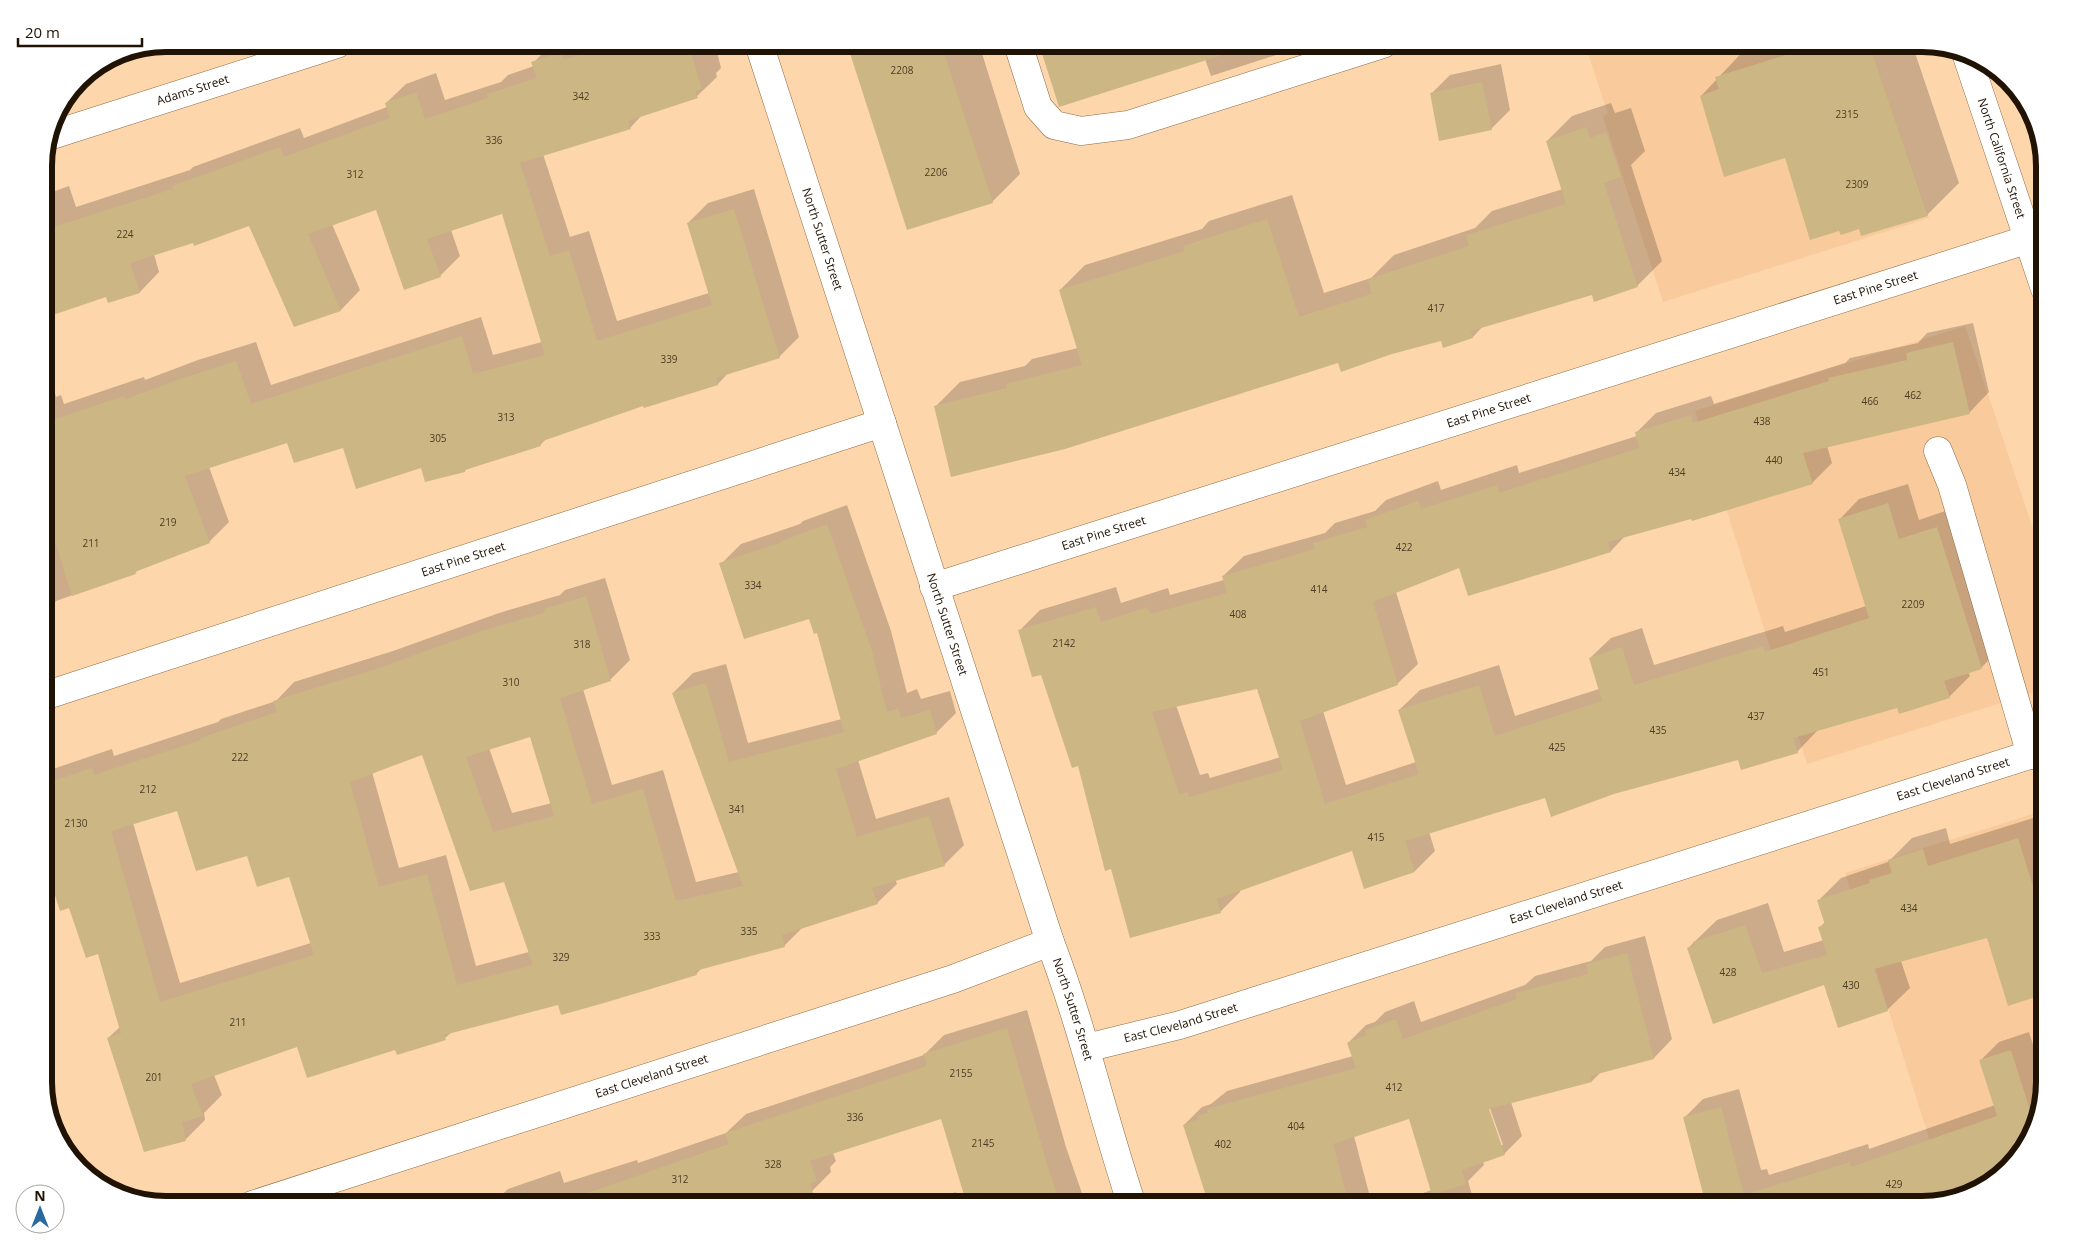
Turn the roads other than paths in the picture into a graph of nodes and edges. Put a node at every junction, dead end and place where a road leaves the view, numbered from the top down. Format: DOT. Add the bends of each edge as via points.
graph roads {
  1 [pos="312,52"];
  2 [pos="762,52"];
  3 [pos="1021,52"];
  4 [pos="1358,52"];
  5 [pos="1970,63"];
  6 [pos="57,133"];
  7 [pos="2036,233"];
  8 [pos="2036,236"];
  9 [pos="882,423"];
  10 [pos="1938,451"];
  11 [pos="934,588"];
  12 [pos="53,693"];
  13 [pos="2036,747"];
  14 [pos="2036,754"];
  15 [pos="1050,942"];
  16 [pos="1086,1048"];
  17 [pos="280,1196"];
  18 [pos="1129,1196"];
  1 -- 6 [label="street, Adams Street"];
  2 -- 9 [label="street, North Sutter Street"];
  3 -- 4 [label="street" via="1038,106 1054,125 1081,131 1128,125"];
  5 -- 7 [label="street, North California Street"];
  8 -- 11 [label="street, East Pine Street"];
  9 -- 11 [label="street, North Sutter Street"];
  9 -- 12 [label="street, East Pine Street"];
  10 -- 13 [label="street" via="1952,485"];
  11 -- 15 [label="street, North Sutter Street"];
  14 -- 16 [label="street, East Cleveland Street" via="1180,1025"];
  15 -- 16 [label="street, North Sutter Street"];
  15 -- 17 [label="street, East Cleveland Street" via="953,979"];
  16 -- 18 [label="street, North Sutter Street"];
}
